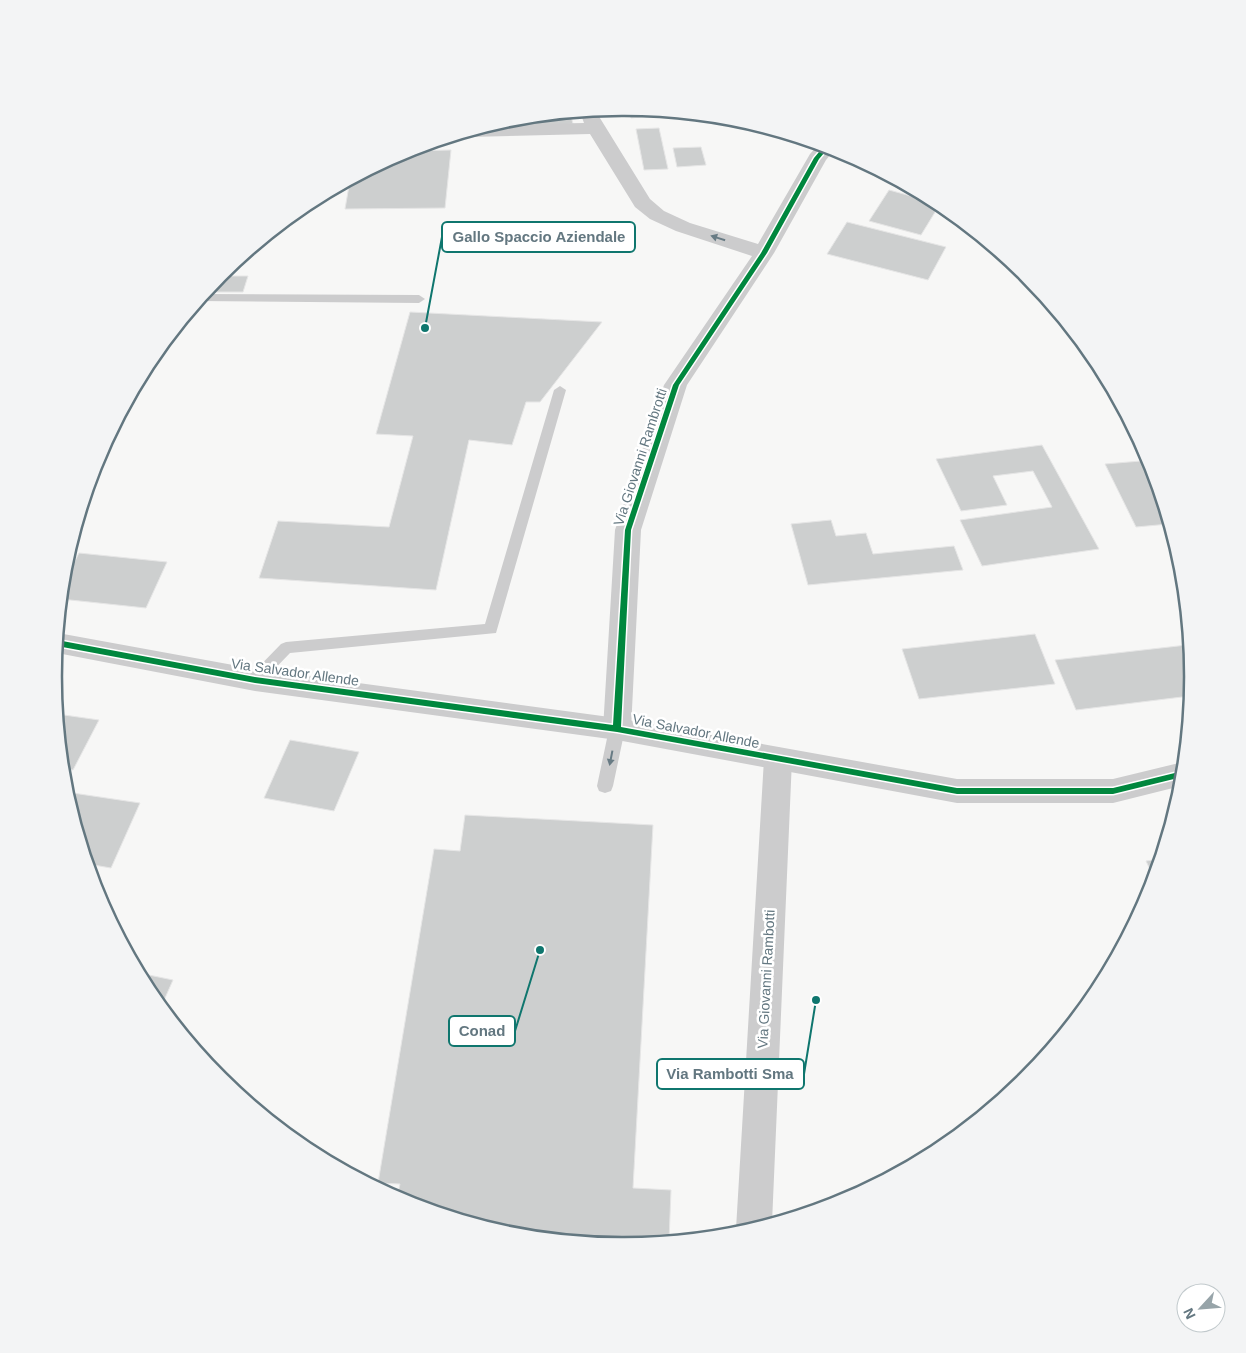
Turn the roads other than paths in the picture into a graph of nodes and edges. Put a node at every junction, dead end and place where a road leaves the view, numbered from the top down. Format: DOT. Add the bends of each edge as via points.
graph roads {
  1 [pos="591,119"];
  2 [pos="520,126"];
  3 [pos="821,153"];
  4 [pos="764,253"];
  5 [pos="210,298"];
  6 [pos="419,299"];
  7 [pos="560,390"];
  8 [pos="64,644"];
  9 [pos="255,680"];
  10 [pos="616,729"];
  11 [pos="778,759"];
  12 [pos="1175,776"];
  13 [pos="605,786"];
  14 [pos="754,1221"];
  1 -- 2 [label="street"];
  4 -- 1 [label="street, one-way" via="657,216 642,204"];
  3 -- 4 [label="street, Via Giovanni Rambrotti"];
  4 -- 10 [label="street, Via Giovanni Rambrotti" via="676,385 628,530"];
  5 -- 6 [label="lane"];
  7 -- 9 [label="lane" via="491,628 286,648"];
  8 -- 9 [label="street, Via Salvador Allende"];
  9 -- 10 [label="street, Via Salvador Allende"];
  10 -- 11 [label="street, Via Salvador Allende"];
  10 -- 13 [label="lane, one-way"];
  11 -- 12 [label="street, Via Salvador Allende" via="956,791 1113,791"];
  11 -- 14 [label="street, Via Giovanni Rambotti"];
}
